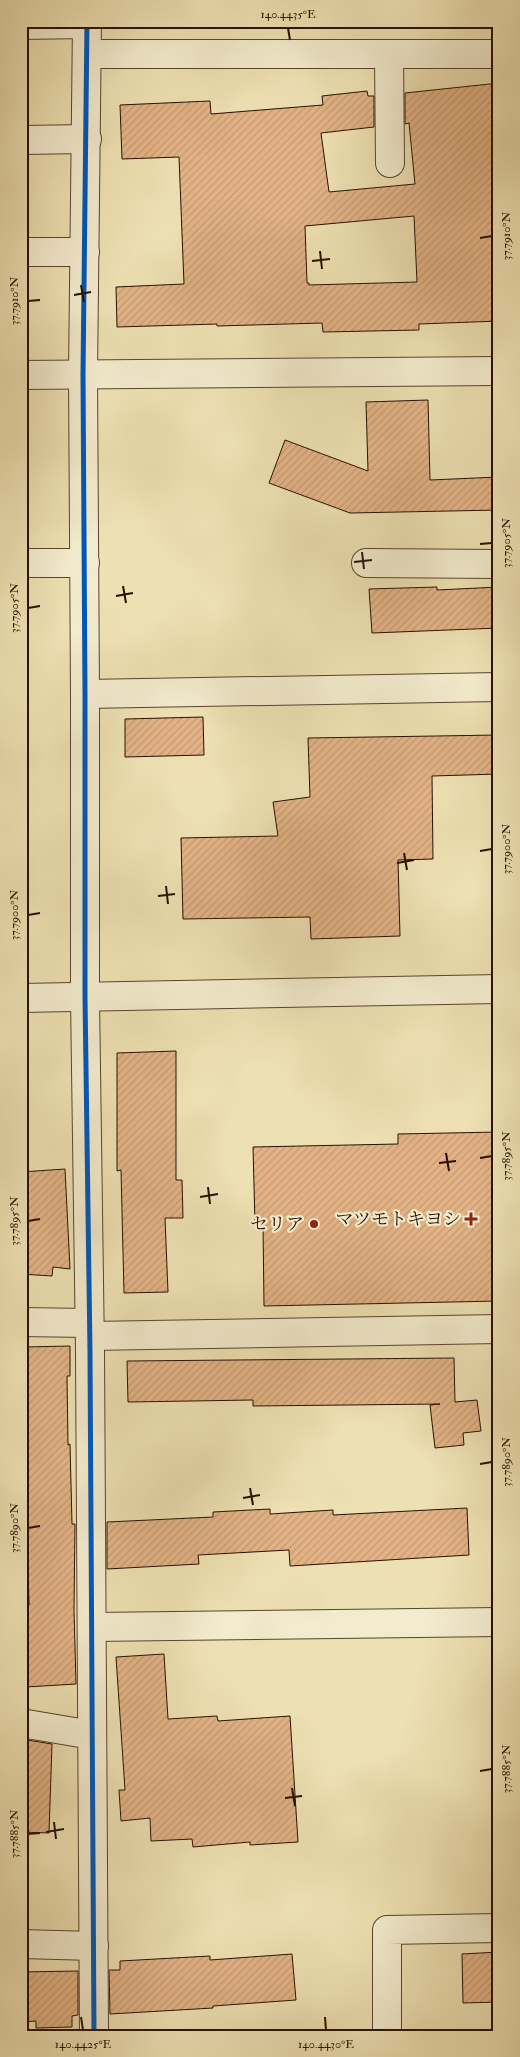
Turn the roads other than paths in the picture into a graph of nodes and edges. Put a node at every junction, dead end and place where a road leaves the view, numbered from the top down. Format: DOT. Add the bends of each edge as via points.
graph roads {
  1 [pos="87,23"];
  2 [pos="21,26"];
  3 [pos="88,54"];
  4 [pos="389,54"];
  5 [pos="499,54"];
  6 [pos="87,139"];
  7 [pos="21,140"];
  8 [pos="390,163"];
  9 [pos="21,252"];
  10 [pos="85,252"];
  11 [pos="499,371"];
  12 [pos="21,375"];
  13 [pos="83,375"];
  14 [pos="21,563"];
  15 [pos="85,563"];
  16 [pos="366,563"];
  17 [pos="499,564"];
  18 [pos="499,687"];
  19 [pos="86,694"];
  20 [pos="499,989"];
  21 [pos="85,997"];
  22 [pos="21,998"];
  23 [pos="21,1322"];
  24 [pos="89,1329"];
  25 [pos="499,1329"];
  26 [pos="499,1622"];
  27 [pos="92,1627"];
  28 [pos="21,1723"];
  29 [pos="92,1735"];
  30 [pos="499,1928"];
  31 [pos="21,1944"];
  32 [pos="94,1946"];
  33 [pos="94,2036"];
  34 [pos="388,2036"];
  1 -- 2 [label="street"];
  1 -- 3 [label="street"];
  3 -- 4 [label="street"];
  3 -- 6 [label="street"];
  4 -- 5 [label="street"];
  4 -- 8 [label="street"];
  6 -- 7 [label="street"];
  6 -- 10 [label="street"];
  9 -- 10 [label="street"];
  10 -- 13 [label="street"];
  11 -- 13 [label="street"];
  12 -- 13 [label="street"];
  13 -- 15 [label="street"];
  14 -- 15 [label="street"];
  15 -- 19 [label="street"];
  16 -- 17 [label="street"];
  18 -- 19 [label="street"];
  19 -- 21 [label="street"];
  20 -- 21 [label="street"];
  21 -- 22 [label="street"];
  21 -- 24 [label="street"];
  23 -- 24 [label="street"];
  24 -- 25 [label="street"];
  24 -- 27 [label="street"];
  26 -- 27 [label="street"];
  27 -- 29 [label="street"];
  28 -- 29 [label="street"];
  29 -- 32 [label="street"];
  30 -- 34 [label="street" via="387,1930"];
  31 -- 32 [label="street"];
  32 -- 33 [label="street"];
}
